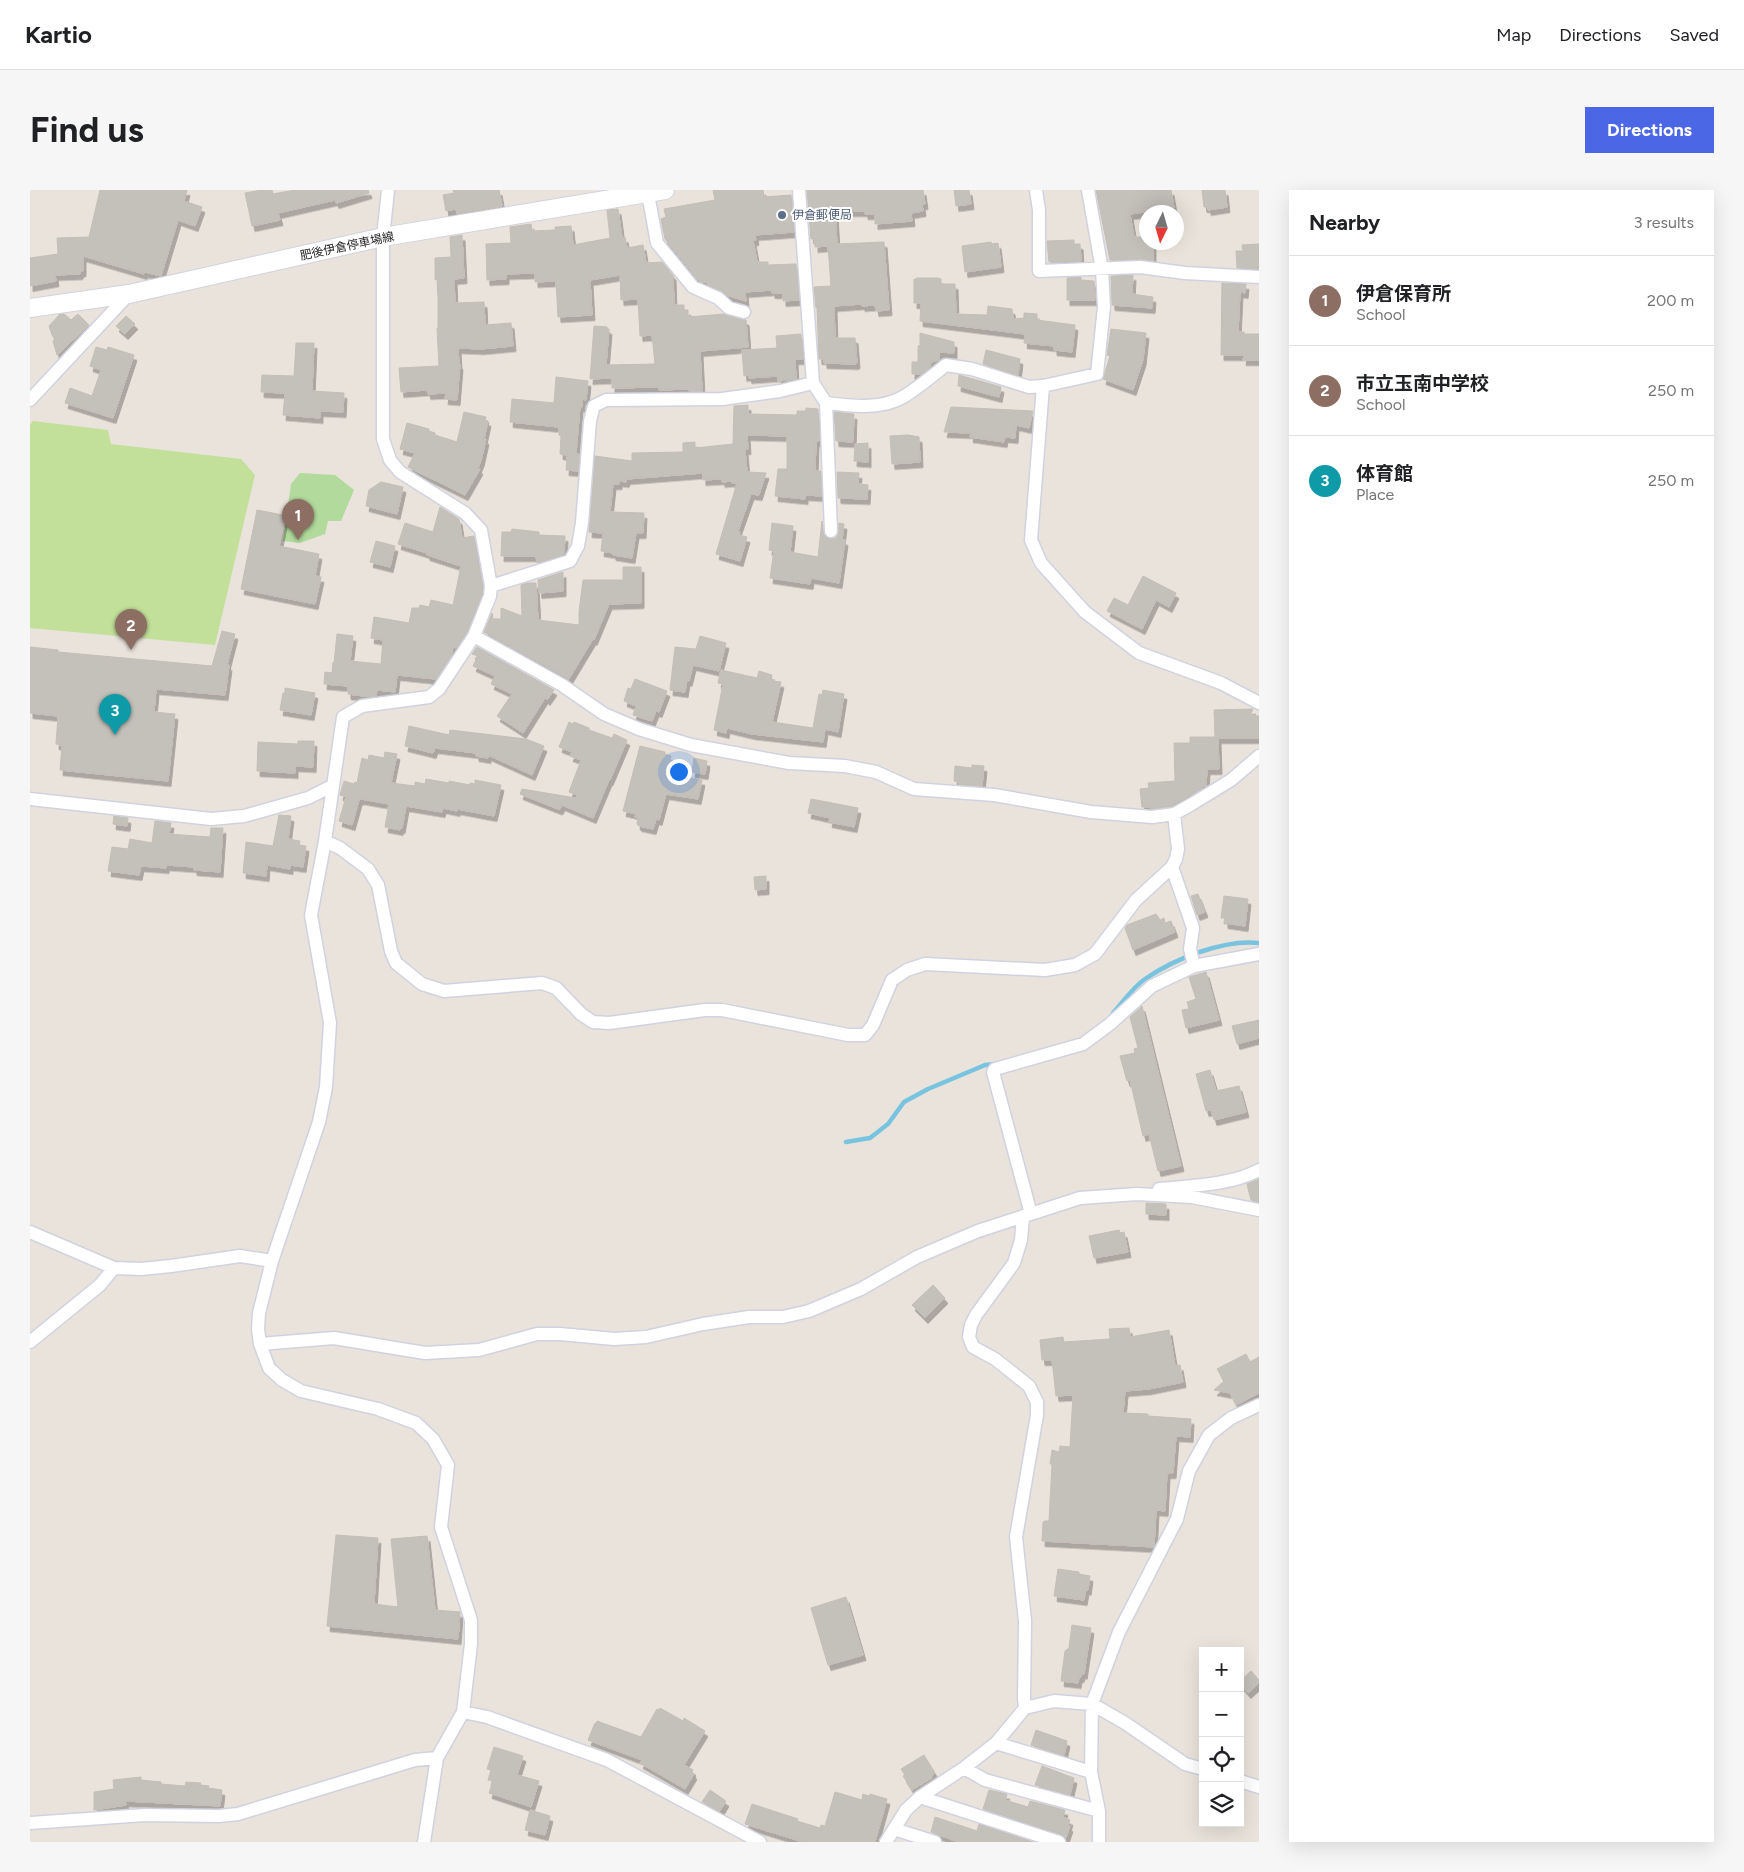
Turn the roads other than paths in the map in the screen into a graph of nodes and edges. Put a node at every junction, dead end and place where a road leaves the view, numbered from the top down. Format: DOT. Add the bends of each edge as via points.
graph roads {
  1 [pos="388,190"];
  2 [pos="798,190"];
  3 [pos="1036,190"];
  4 [pos="1088,190"];
  5 [pos="657,192"];
  6 [pos="383,237"];
  7 [pos="1102,270"];
  8 [pos="1259,277"];
  9 [pos="129,294"];
  10 [pos="30,308"];
  11 [pos="744,312"];
  12 [pos="813,383"];
  13 [pos="1043,386"];
  14 [pos="30,400"];
  15 [pos="826,403"];
  16 [pos="831,531"];
  17 [pos="491,586"];
  18 [pos="474,636"];
  19 [pos="1259,703"];
  20 [pos="1259,756"];
  21 [pos="332,786"];
  22 [pos="30,799"];
  23 [pos="1174,814"];
  24 [pos="325,841"];
  25 [pos="1172,868"];
  26 [pos="1259,954"];
  27 [pos="1192,959"];
  28 [pos="1259,1170"];
  29 [pos="1136,1194"];
  30 [pos="1259,1210"];
  31 [pos="1027,1215"];
  32 [pos="30,1232"];
  33 [pos="272,1262"];
  34 [pos="114,1268"];
  35 [pos="30,1342"];
  36 [pos="260,1344"];
  37 [pos="1259,1406"];
  38 [pos="1092,1704"];
  39 [pos="1025,1708"];
  40 [pos="463,1712"];
  41 [pos="996,1743"];
  42 [pos="437,1758"];
  43 [pos="964,1768"];
  44 [pos="1199,1769"];
  45 [pos="1091,1772"];
  46 [pos="1243,1782"];
  47 [pos="1259,1787"];
  48 [pos="920,1797"];
  49 [pos="1099,1811"];
  50 [pos="30,1823"];
  51 [pos="894,1829"];
  52 [pos="424,1842"];
  53 [pos="760,1842"];
  54 [pos="886,1842"];
  55 [pos="935,1842"];
  56 [pos="1059,1842"];
  57 [pos="1099,1842"];
  1 -- 6 [label="street"];
  2 -- 12 [label="street"];
  3 -- 7 [label="street" via="1039,210 1038,271"];
  4 -- 7 [label="street"];
  5 -- 6 [label="main road, 肥後伊倉停車場線"];
  5 -- 11 [label="street" via="657,244 693,286 730,308"];
  6 -- 9 [label="main road, 肥後伊倉停車場線"];
  6 -- 17 [label="street" via="383,439 390,460 400,472 466,513 481,530"];
  7 -- 8 [label="street" via="1140,267"];
  7 -- 13 [label="street" via="1104,307 1097,374"];
  9 -- 10 [label="main road, 肥後伊倉停車場線"];
  9 -- 14 [label="street"];
  12 -- 15 [label="street"];
  12 -- 17 [label="street" via="780,391 722,398 606,400 594,406 582,523 578,546 570,561"];
  13 -- 15 [label="street" via="1029,387 972,369 946,365 901,398 879,405"];
  13 -- 19 [label="street" via="1031,540 1041,563 1085,612 1139,653 1221,683"];
  15 -- 16 [label="street"];
  17 -- 18 [label="street"];
  18 -- 21 [label="street" via="439,689 429,697 362,706 343,717"];
  18 -- 23 [label="street" via="562,685 604,714 639,730 691,745 789,763 852,767 876,772 914,789 994,795 1091,812 1152,816"];
  20 -- 23 [label="street" via="1231,780"];
  21 -- 22 [label="street" via="308,798 244,816 212,819"];
  21 -- 24 [label="street"];
  23 -- 25 [label="street" via="1178,849"];
  24 -- 25 [label="street" via="368,869 378,885 396,963 422,984 444,991 542,983 556,988 593,1022 722,1010 848,1036 865,1035 873,1025 892,980 924,964 1045,970 1075,965 1095,954 1136,900"];
  24 -- 33 [label="street" via="311,915 330,1023 326,1087 318,1122"];
  25 -- 27 [label="street" via="1193,928"];
  26 -- 27 [label="street"];
  27 -- 31 [label="street" via="1152,986 1083,1044 994,1069"];
  28 -- 29 [label="street" via="1250,1175 1205,1184 1139,1191"];
  29 -- 30 [label="street" via="1192,1197"];
  29 -- 31 [label="street" via="1080,1198"];
  31 -- 36 [label="street" via="916,1257 861,1290 809,1312 783,1318 749,1317 712,1322 646,1337 614,1339 537,1334 479,1350 425,1353 334,1338"];
  31 -- 39 [label="street" via="1014,1263 976,1315 969,1337 973,1347 995,1359 1029,1386 1037,1402 1016,1537 1025,1621"];
  32 -- 34 [label="street"];
  33 -- 34 [label="street" via="240,1256 141,1269"];
  33 -- 36 [label="street" via="259,1313"];
  34 -- 35 [label="street" via="100,1285"];
  36 -- 40 [label="street" via="269,1368 282,1380 301,1391 378,1409 416,1423 433,1439 448,1465 441,1527 471,1620"];
  37 -- 38 [label="street" via="1231,1418 1216,1429 1201,1449 1189,1471 1177,1519 1119,1632"];
  38 -- 39 [label="street" via="1054,1701"];
  38 -- 44 [label="street" via="1185,1764"];
  38 -- 45 [label="street"];
  39 -- 41 [label="street"];
  40 -- 42 [label="street"];
  40 -- 53 [label="street" via="487,1717 607,1760"];
  41 -- 43 [label="street"];
  41 -- 45 [label="street"];
  42 -- 50 [label="street" via="415,1760 238,1814 145,1815"];
  42 -- 52 [label="street"];
  43 -- 48 [label="street"];
  43 -- 49 [label="street" via="985,1780"];
  45 -- 49 [label="street"];
  46 -- 47 [label="street"];
  48 -- 51 [label="street" via="906,1810"];
  48 -- 56 [label="street"];
  49 -- 57 [label="street"];
  51 -- 54 [label="street"];
  51 -- 55 [label="street"];
}
